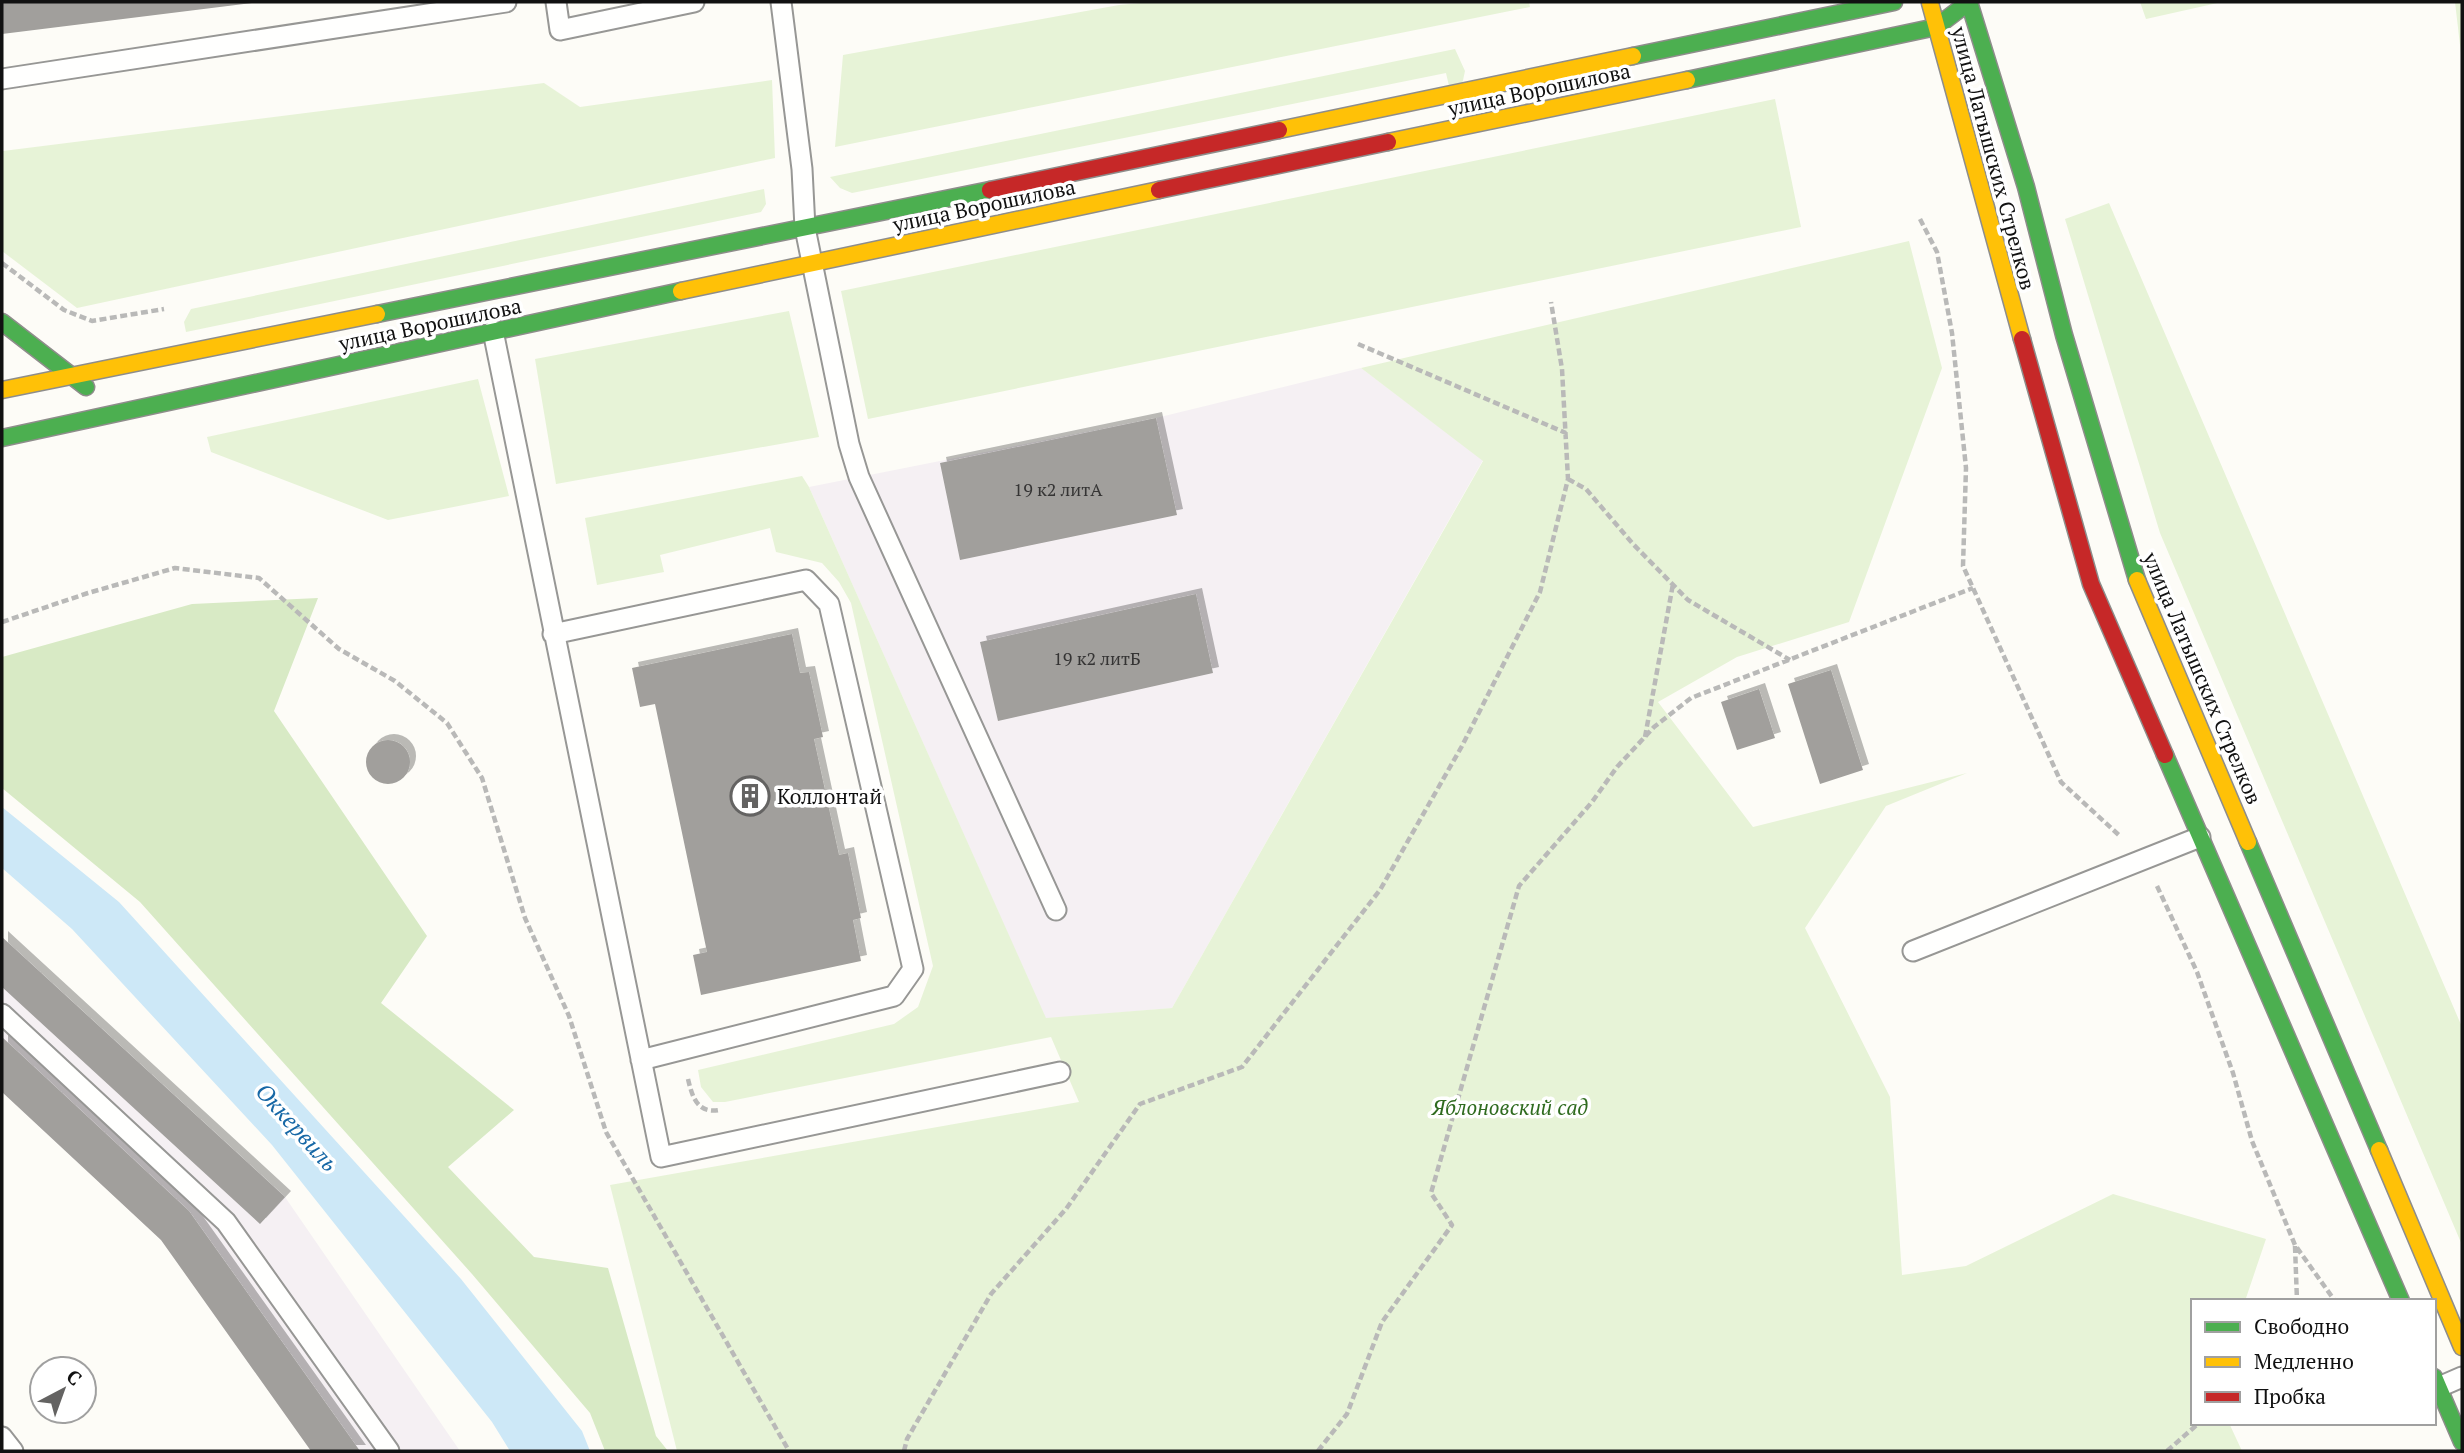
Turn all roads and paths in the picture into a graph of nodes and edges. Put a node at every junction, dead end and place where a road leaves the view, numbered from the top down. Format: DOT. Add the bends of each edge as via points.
graph roads {
  1 [pos="506,2"];
  2 [pos="556,2"];
  3 [pos="694,2"];
  4 [pos="782,2"];
  5 [pos="1894,2"];
  6 [pos="1930,2"];
  7 [pos="1969,2"];
  8 [pos="1936,27"];
  9 [pos="2,79"];
  10 [pos="1920,219"];
  11 [pos="805,228"];
  12 [pos="812,262"];
  13 [pos="2,263"];
  14 [pos="1550,302"];
  15 [pos="164,309"];
  16 [pos="2,322"];
  17 [pos="493,331"];
  18 [pos="1358,344"];
  19 [pos="72,376"];
  20 [pos="2,390"];
  21 [pos="119,413"];
  22 [pos="1566,433"];
  23 [pos="2,438"];
  24 [pos="1568,479"];
  25 [pos="1673,584"];
  26 [pos="1973,588"];
  27 [pos="2,622"];
  28 [pos="553,634"];
  29 [pos="1791,660"];
  30 [pos="1645,738"];
  31 [pos="2200,837"];
  32 [pos="2145,859"];
  33 [pos="1056,910"];
  34 [pos="1913,951"];
  35 [pos="2,1014"];
  36 [pos="640,1059"];
  37 [pos="1060,1072"];
  38 [pos="2295,1245"];
  39 [pos="2297,1299"];
  40 [pos="2334,1299"];
  41 [pos="2400,1299"];
  42 [pos="2462,1347"];
  43 [pos="2462,1377"];
  44 [pos="2436,1382"];
  45 [pos="2197,1425"];
  46 [pos="2,1437"];
  47 [pos="2462,1442"];
  48 [pos="13,1451"];
  49 [pos="389,1451"];
  50 [pos="789,1451"];
  51 [pos="904,1451"];
  52 [pos="1318,1451"];
  53 [pos="2167,1451"];
  1 -- 9 [label="lane"];
  2 -- 3 [label="lane" via="560,30"];
  4 -- 11 [label="lane"];
  5 -- 11 [label="street, улица Ворошилова"];
  6 -- 8 [label="street, улица Латышских Стрелков"];
  7 -- 8 [label="street, улица Ворошилова"];
  7 -- 42 [label="street, улица Латышских Стрелков" via="2026,187 2132,568"];
  8 -- 12 [label="street, улица Ворошилова"];
  8 -- 31 [label="street, улица Латышских Стрелков" via="2091,584"];
  10 -- 26 [label="path" via="1937,252 1952,333 1966,468 1964,566"];
  11 -- 12 [label="lane"];
  11 -- 19 [label="street, улица Ворошилова"];
  12 -- 17 [label="street, улица Ворошилова"];
  12 -- 33 [label="lane" via="859,477"];
  13 -- 15 [label="path" via="64,310 92,321"];
  14 -- 22 [label="path" via="1562,369"];
  16 -- 19 [label="street"];
  17 -- 21 [label="street, улица Ворошилова"];
  17 -- 28 [label="lane"];
  18 -- 22 [label="path"];
  19 -- 20 [label="street, улица Ворошилова"];
  19 -- 21 [label="street"];
  21 -- 23 [label="street, улица Ворошилова"];
  22 -- 24 [label="path"];
  24 -- 25 [label="path" via="1586,489"];
  24 -- 51 [label="path" via="1540,592 1462,746 1380,890 1242,1067 1140,1104 1066,1209 991,1294"];
  25 -- 29 [label="path" via="1688,600"];
  25 -- 30 [label="path"];
  26 -- 29 [label="path"];
  26 -- 32 [label="path" via="2061,782"];
  27 -- 50 [label="path" via="175,568 259,578 339,649 395,681 447,723 482,779 525,918 569,1016 606,1132"];
  28 -- 36 [label="lane"];
  28 -- 36 [label="lane" via="806,580 829,604 913,969 894,996"];
  29 -- 30 [label="path" via="1691,698"];
  30 -- 52 [label="path" via="1519,886 1431,1193 1452,1225 1382,1322 1347,1414"];
  31 -- 32 [label="lane"];
  31 -- 41 [label="street, улица Латышских Стрелков"];
  32 -- 34 [label="lane"];
  32 -- 38 [label="path" via="2197,972 2252,1141"];
  35 -- 49 [label="lane" via="226,1222"];
  36 -- 37 [label="lane" via="661,1157"];
  38 -- 39 [label="path"];
  38 -- 40 [label="path"];
  43 -- 44 [label="lane"];
  44 -- 47 [label="street"];
  45 -- 53 [label="path"];
  46 -- 48 [label="lane"];
}
